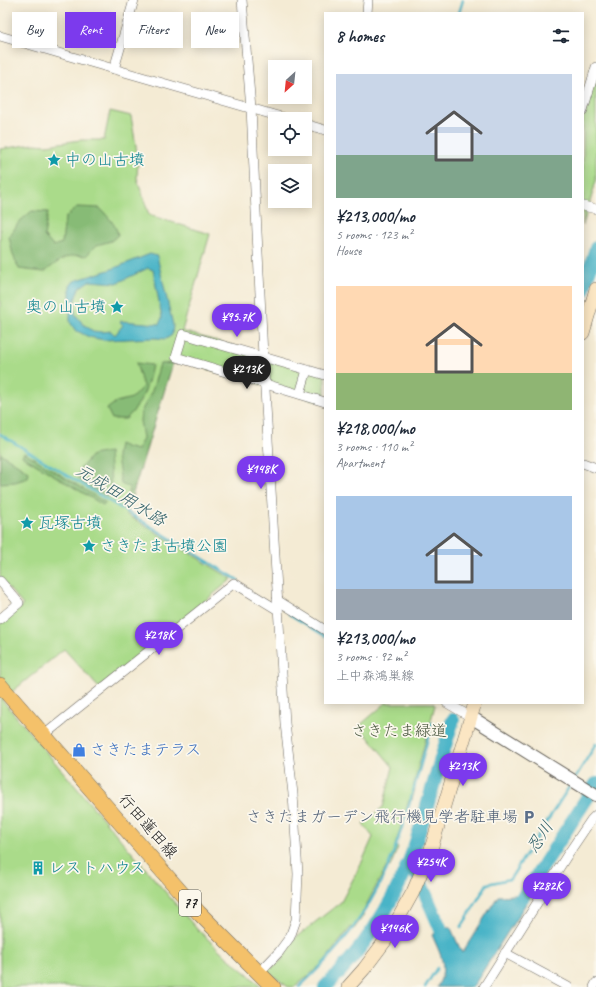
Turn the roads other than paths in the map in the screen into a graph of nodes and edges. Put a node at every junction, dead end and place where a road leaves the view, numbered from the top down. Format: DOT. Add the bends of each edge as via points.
graph roads {
  1 [pos="134,0"];
  2 [pos="242,0"];
  3 [pos="368,0"];
  4 [pos="367,12"];
  5 [pos="0,36"];
  6 [pos="596,67"];
  7 [pos="114,69"];
  8 [pos="584,107"];
  9 [pos="251,108"];
  10 [pos="268,113"];
  11 [pos="312,126"];
  12 [pos="324,130"];
  13 [pos="584,206"];
  14 [pos="595,209"];
  15 [pos="596,289"];
  16 [pos="584,330"];
  17 [pos="264,356"];
  18 [pos="307,370"];
  19 [pos="324,375"];
  20 [pos="265,384"];
  21 [pos="300,394"];
  22 [pos="324,402"];
  23 [pos="584,464"];
  24 [pos="596,468"];
  25 [pos="0,581"];
  26 [pos="277,600"];
  27 [pos="278,610"];
  28 [pos="0,619"];
  29 [pos="324,629"];
  30 [pos="0,685"];
  31 [pos="448,704"];
  32 [pos="474,704"];
  33 [pos="467,715"];
  34 [pos="44,735"];
  35 [pos="596,795"];
  36 [pos="596,815"];
  37 [pos="505,954"];
  38 [pos="258,974"];
  39 [pos="596,983"];
  40 [pos="273,987"];
  41 [pos="348,987"];
  42 [pos="484,987"];
  43 [pos="568,987"];
  44 [pos="594,987"];
  1 -- 7 [label="street"];
  2 -- 9 [label="street"];
  3 -- 4 [label="street"];
  5 -- 7 [label="street"];
  6 -- 8 [label="street"];
  7 -- 9 [label="street"];
  9 -- 10 [label="street"];
  9 -- 17 [label="street"];
  11 -- 12 [label="street"];
  13 -- 14 [label="street"];
  15 -- 16 [label="main road"];
  17 -- 18 [label="street"];
  17 -- 20 [label="street"];
  17 -- 20 [label="street" via="183,334 176,357"];
  18 -- 19 [label="street"];
  18 -- 21 [label="street"];
  20 -- 21 [label="street"];
  20 -- 26 [label="street"];
  21 -- 22 [label="street"];
  23 -- 24 [label="street"];
  25 -- 28 [label="street" via="19,603"];
  26 -- 27 [label="street"];
  26 -- 29 [label="street"];
  27 -- 34 [label="street" via="234,584"];
  27 -- 38 [label="street" via="298,874 296,920 284,946"];
  30 -- 34 [label="main road, 行田蓮田線 / 77"];
  31 -- 33 [label="street"];
  32 -- 33 [label="main road"];
  33 -- 35 [label="street"];
  33 -- 41 [label="main road" via="425,863 413,892 388,937"];
  34 -- 38 [label="main road, 行田蓮田線 / 77" via="199,913"];
  36 -- 37 [label="street" via="568,854"];
  37 -- 42 [label="street"];
  37 -- 43 [label="street"];
  38 -- 40 [label="main road, 行田蓮田線 / 77"];
  39 -- 44 [label="street"];
}
